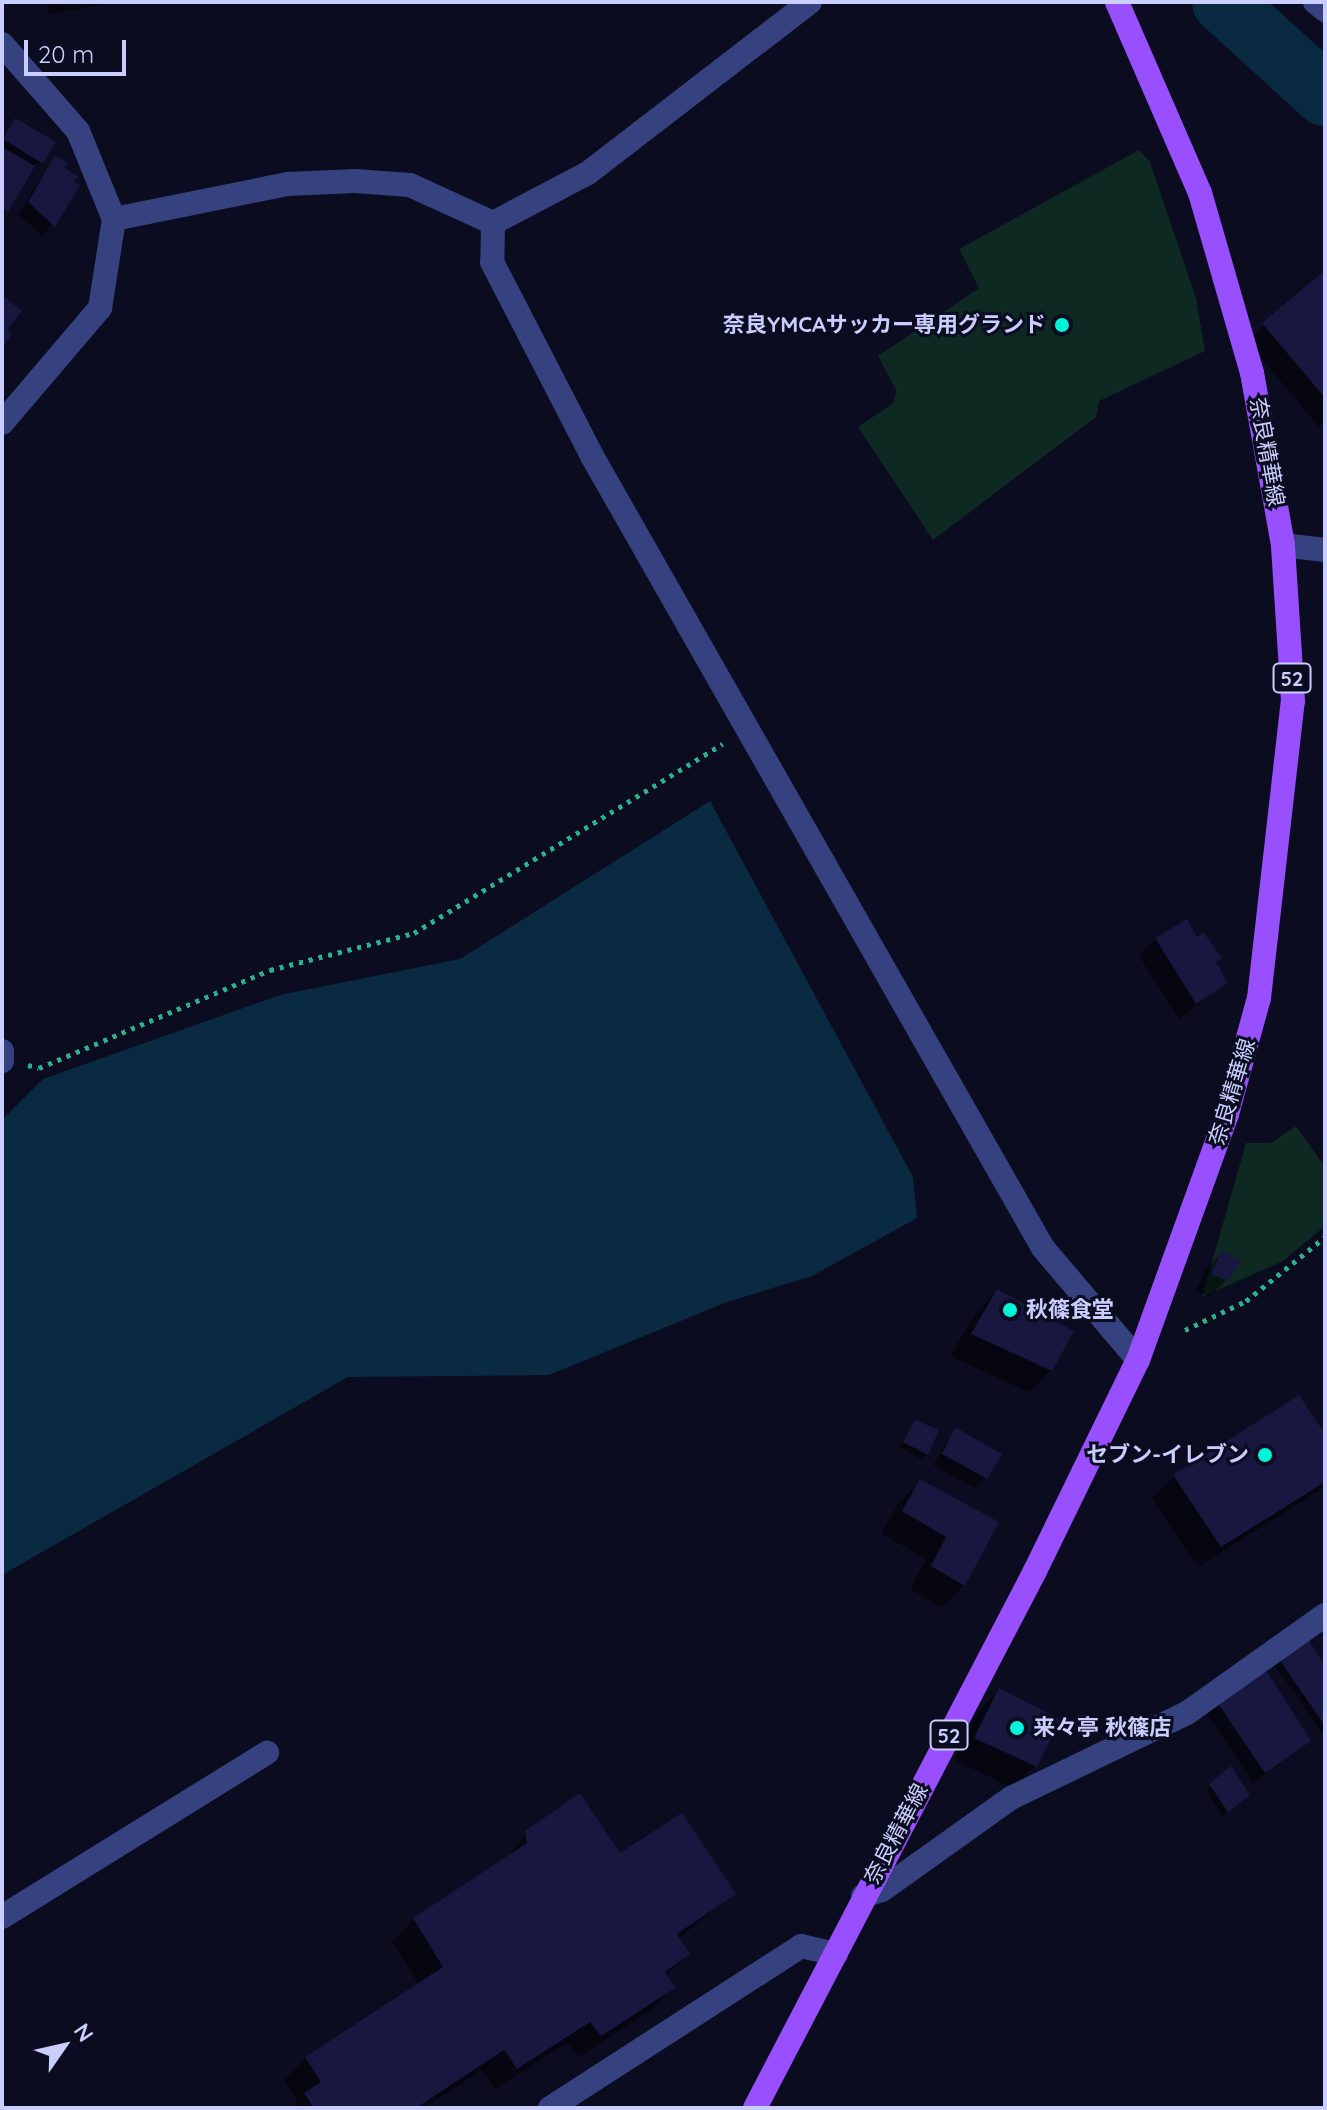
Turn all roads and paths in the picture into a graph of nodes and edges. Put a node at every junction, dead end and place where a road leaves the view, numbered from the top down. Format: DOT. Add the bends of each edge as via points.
graph roads {
  1 [pos="810,2"];
  2 [pos="1117,2"];
  3 [pos="1315,2"];
  4 [pos="1325,10"];
  5 [pos="2,44"];
  6 [pos="114,219"];
  7 [pos="493,223"];
  8 [pos="2,423"];
  9 [pos="1283,545"];
  10 [pos="1325,550"];
  11 [pos="747,729"];
  12 [pos="3,1057"];
  13 [pos="1325,1237"];
  14 [pos="1185,1330"];
  15 [pos="1138,1360"];
  16 [pos="1325,1615"];
  17 [pos="267,1753"];
  18 [pos="863,1896"];
  19 [pos="2,1917"];
  20 [pos="836,1954"];
  21 [pos="550,2108"];
  22 [pos="755,2108"];
  1 -- 7 [label="street" via="588,173"];
  2 -- 9 [label="main road, 奈良精華線 / 52" via="1200,193 1252,373"];
  3 -- 4 [label="street"];
  5 -- 6 [label="street" via="78,131"];
  6 -- 7 [label="street" via="288,184 355,181 410,185"];
  6 -- 8 [label="street" via="100,308"];
  7 -- 11 [label="street" via="492,262 592,456"];
  9 -- 10 [label="street"];
  9 -- 15 [label="main road, 奈良精華線 / 52" via="1293,701 1259,998 1227,1114"];
  11 -- 12 [label="path" via="414,933 270,970 39,1068"];
  11 -- 15 [label="street" via="1043,1248"];
  13 -- 14 [label="path" via="1246,1301"];
  15 -- 18 [label="main road, 奈良精華線 / 52" via="1035,1571"];
  16 -- 18 [label="street" via="1187,1713 1011,1798 882,1890"];
  17 -- 19 [label="street"];
  18 -- 20 [label="main road, 奈良精華線 / 52"];
  20 -- 21 [label="street" via="801,1946"];
  20 -- 22 [label="main road, 奈良精華線 / 52"];
}
